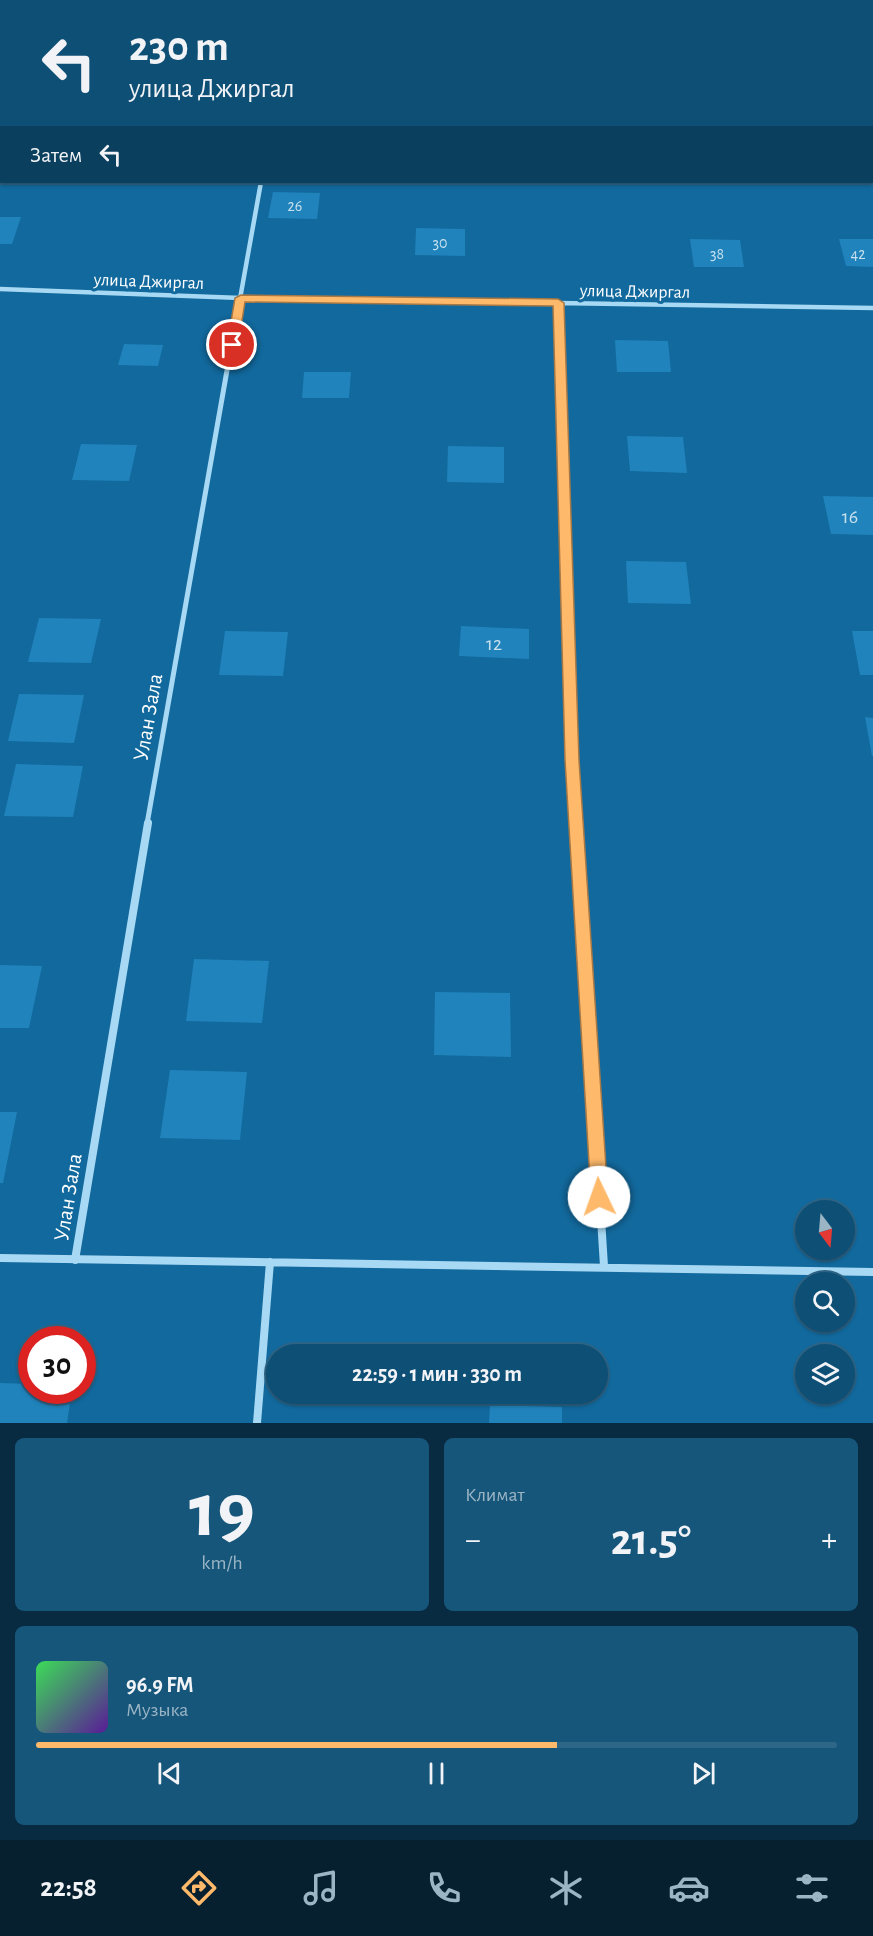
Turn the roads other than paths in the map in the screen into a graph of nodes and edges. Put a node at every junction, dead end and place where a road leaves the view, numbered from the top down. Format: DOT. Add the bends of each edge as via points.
graph roads {
  1 [pos="261,183"];
  2 [pos="0,289"];
  3 [pos="241,298"];
  4 [pos="558,303"];
  5 [pos="873,308"];
  6 [pos="0,1258"];
  7 [pos="75,1260"];
  8 [pos="270,1262"];
  9 [pos="604,1266"];
  10 [pos="873,1272"];
  11 [pos="257,1423"];
  1 -- 3 [label="street, Улан Зала"];
  2 -- 3 [label="street, улица Джиргал"];
  3 -- 4 [label="street, улица Джиргал"];
  3 -- 7 [label="street, Улан Зала" via="169,695"];
  4 -- 5 [label="street, улица Джиргал"];
  4 -- 9 [label="street" via="572,760"];
  6 -- 7 [label="street"];
  7 -- 8 [label="street"];
  8 -- 9 [label="street"];
  8 -- 11 [label="street"];
  9 -- 10 [label="street"];
}
